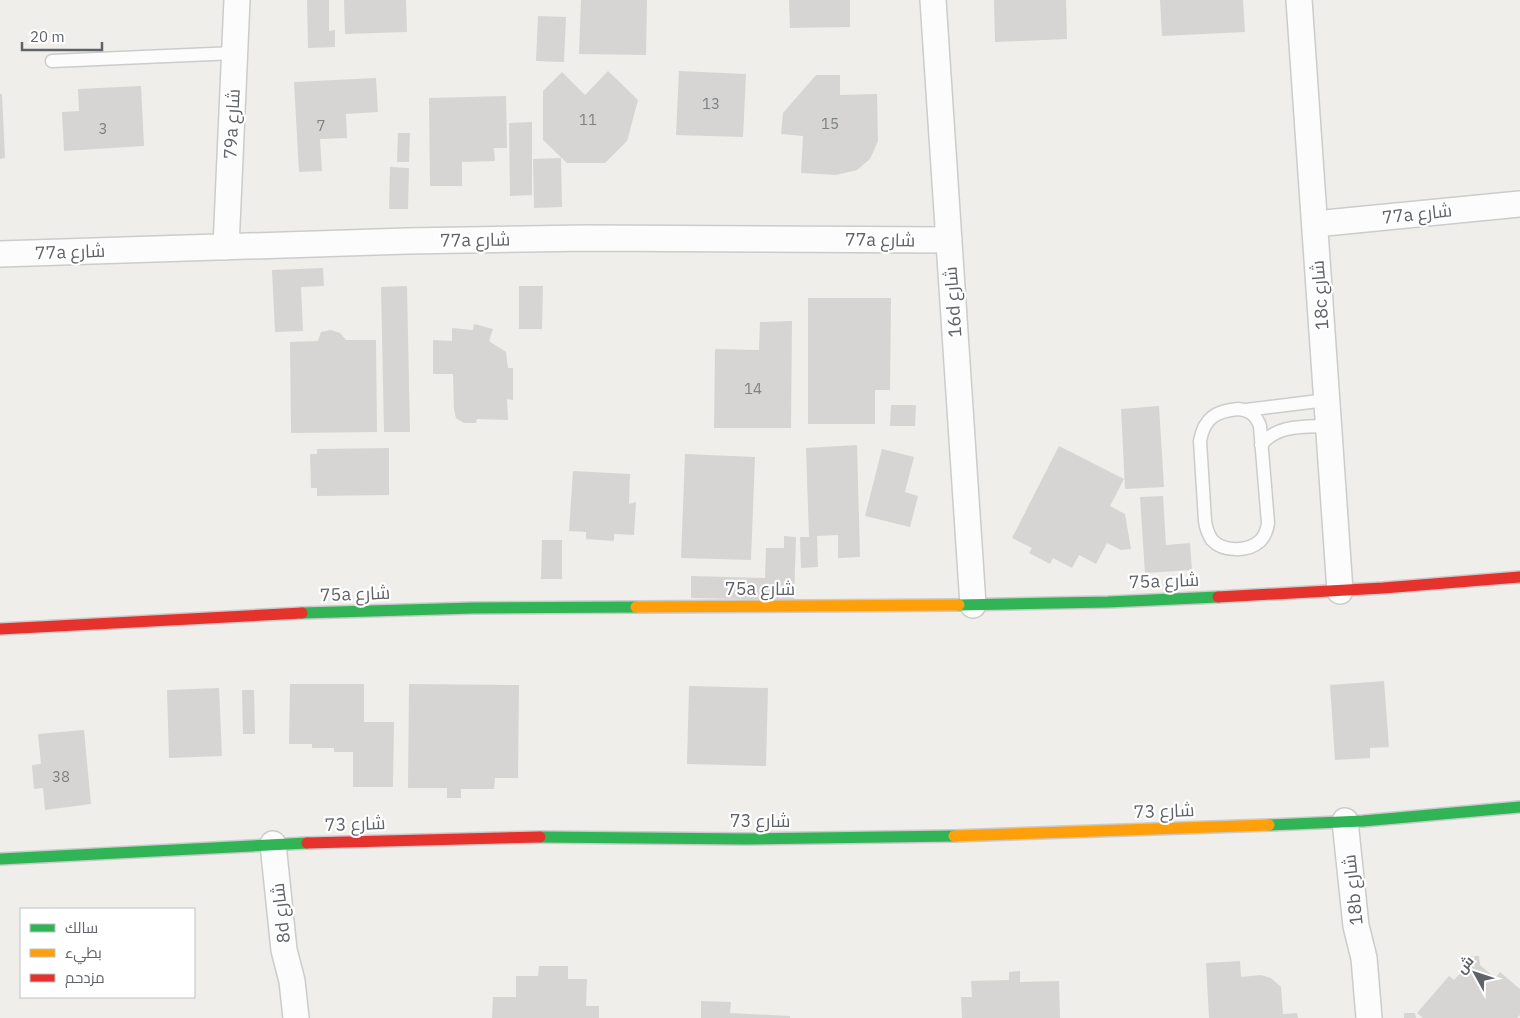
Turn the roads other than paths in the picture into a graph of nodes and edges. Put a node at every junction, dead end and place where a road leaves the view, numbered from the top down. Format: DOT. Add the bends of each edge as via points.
graph roads {
  1 [pos="237,0"];
  2 [pos="933,0"];
  3 [pos="1299,0"];
  4 [pos="235,53"];
  5 [pos="52,61"];
  6 [pos="1520,204"];
  7 [pos="1315,224"];
  8 [pos="949,240"];
  9 [pos="226,247"];
  10 [pos="0,254"];
  11 [pos="1327,400"];
  12 [pos="1246,410"];
  13 [pos="1329,426"];
  14 [pos="1261,445"];
  15 [pos="1520,577"];
  16 [pos="1340,590"];
  17 [pos="973,605"];
  18 [pos="0,628"];
  19 [pos="1520,807"];
  20 [pos="1354,821"];
  21 [pos="282,844"];
  22 [pos="0,859"];
  23 [pos="296,1018"];
  24 [pos="1370,1018"];
  1 -- 4 [label="street, 79a شارع"];
  2 -- 8 [label="street, 16d شارع"];
  3 -- 7 [label="street, 18c شارع"];
  4 -- 5 [label="lane"];
  4 -- 9 [label="street, 79a شارع"];
  6 -- 7 [label="street, 77a شارع"];
  7 -- 11 [label="street, 18c شارع"];
  8 -- 9 [label="street, 77a شارع" via="588,238"];
  8 -- 17 [label="street, 16d شارع"];
  9 -- 10 [label="street, 77a شارع"];
  11 -- 12 [label="lane"];
  11 -- 13 [label="street, 18c شارع"];
  12 -- 14 [label="lane" via="1258,419"];
  12 -- 14 [label="lane" via="1217,413 1208,420 1201,435 1205,521 1207,531 1221,546 1231,549 1254,545 1267,532"];
  13 -- 14 [label="lane" via="1280,430"];
  13 -- 16 [label="street, 18c شارع"];
  15 -- 16 [label="street, 75a شارع"];
  16 -- 17 [label="street, 75a شارع" via="1157,600"];
  17 -- 18 [label="street, 75a شارع" via="474,608 222,616"];
  19 -- 20 [label="street, شارع 73"];
  20 -- 21 [label="street, شارع 73" via="969,836 747,839 521,837"];
  20 -- 24 [label="street, 18b شارع" via="1368,918 1364,958"];
  21 -- 22 [label="street, شارع 73"];
  21 -- 23 [label="street, 8d شارع" via="296,950 292,980"];
}
